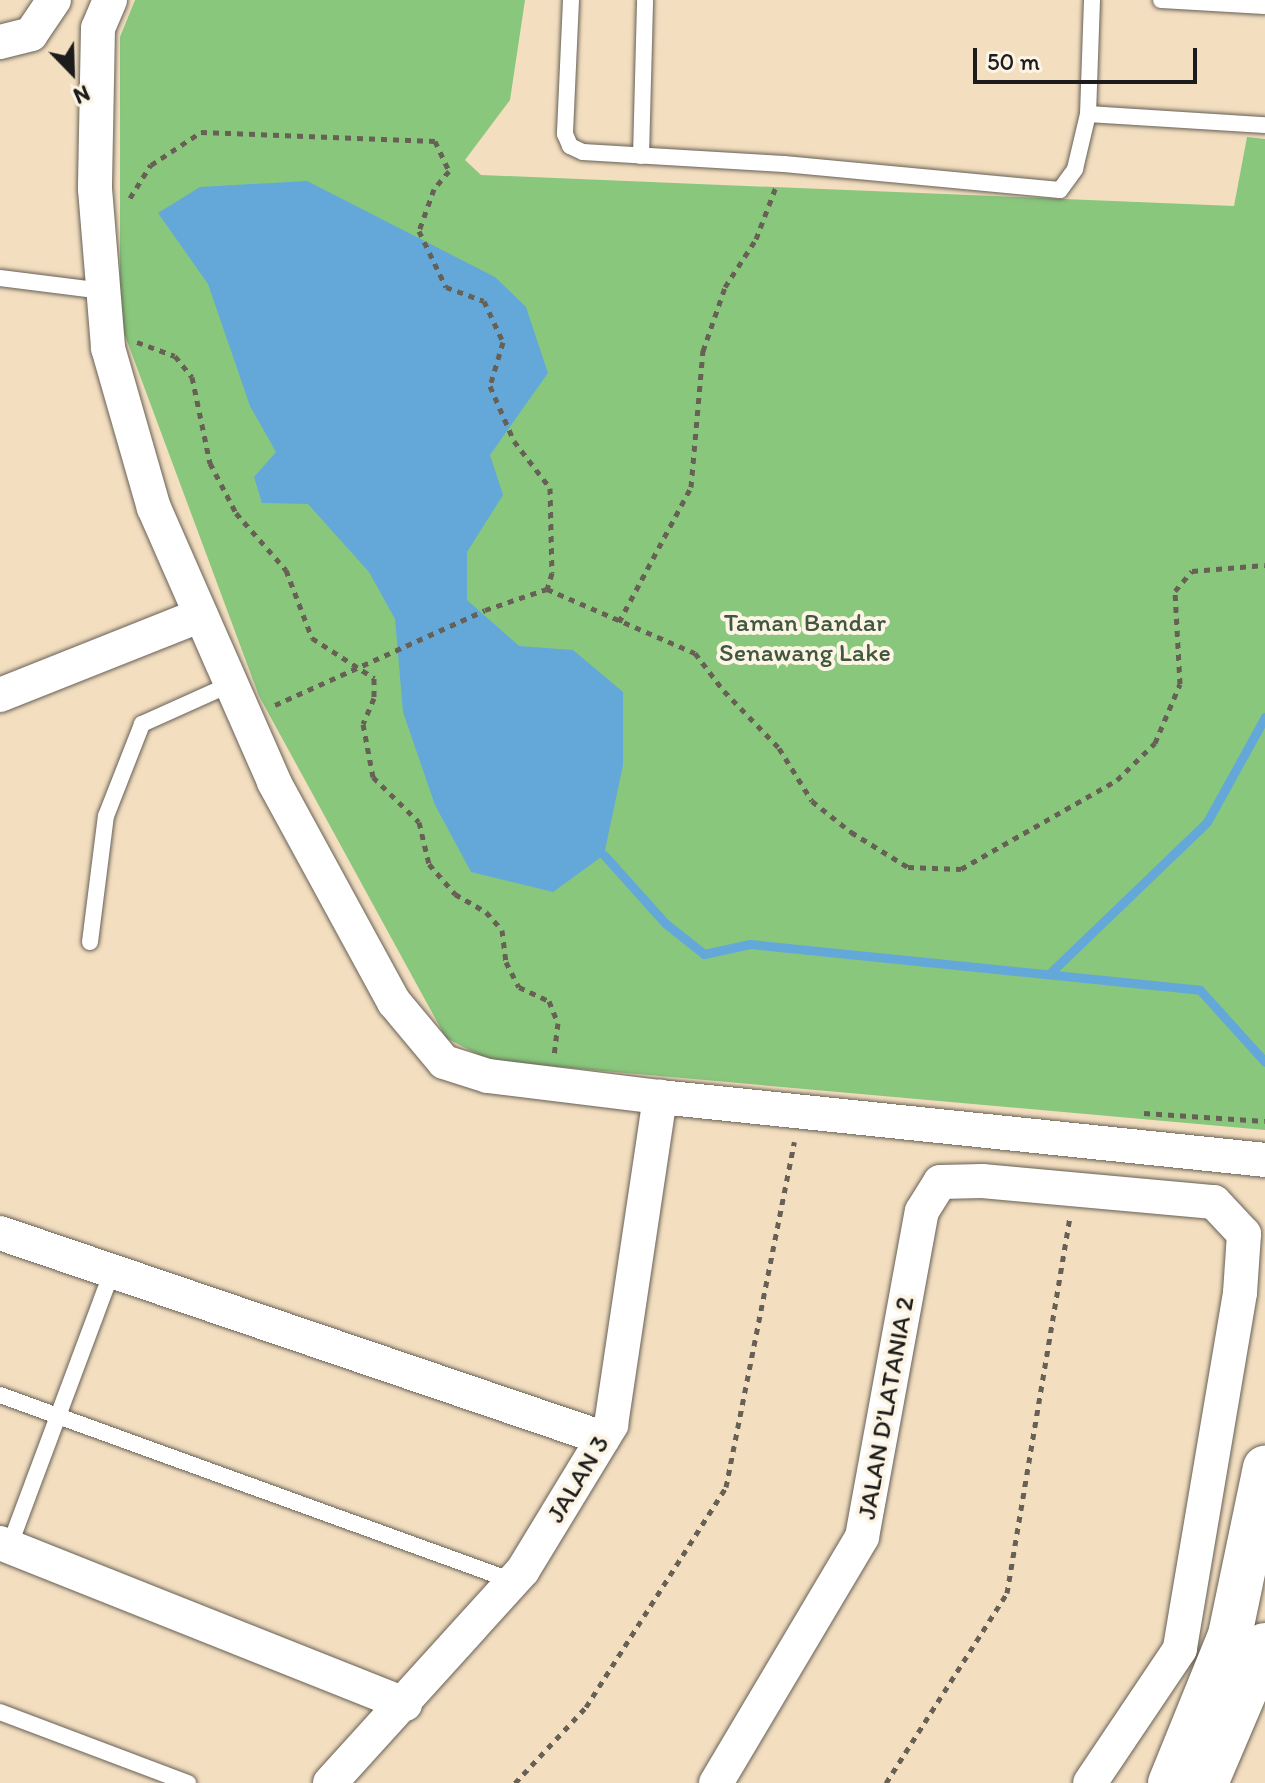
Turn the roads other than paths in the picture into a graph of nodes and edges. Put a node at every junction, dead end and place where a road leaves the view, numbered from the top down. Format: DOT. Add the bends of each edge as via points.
graph roads {
  1 [pos="54,0"];
  2 [pos="110,0"];
  3 [pos="571,0"];
  4 [pos="645,0"];
  5 [pos="1092,0"];
  6 [pos="1161,0"];
  7 [pos="1265,6"];
  8 [pos="0,42"];
  9 [pos="1088,114"];
  10 [pos="1265,125"];
  11 [pos="641,156"];
  12 [pos="0,278"];
  13 [pos="103,291"];
  14 [pos="201,615"];
  15 [pos="231,684"];
  16 [pos="0,695"];
  17 [pos="90,942"];
  18 [pos="660,1097"];
  19 [pos="1265,1160"];
  20 [pos="0,1233"];
  21 [pos="112,1271"];
  22 [pos="0,1395"];
  23 [pos="56,1413"];
  24 [pos="603,1438"];
  25 [pos="1265,1468"];
  26 [pos="5,1545"];
  27 [pos="513,1581"];
  28 [pos="1253,1641"];
  29 [pos="405,1704"];
  30 [pos="0,1712"];
  31 [pos="188,1783"];
  32 [pos="330,1783"];
  33 [pos="716,1783"];
  34 [pos="1090,1783"];
  35 [pos="1170,1783"];
  36 [pos="1206,1783"];
  1 -- 8 [label="street" via="31,34"];
  2 -- 13 [label="street" via="98,28 96,137"];
  3 -- 11 [label="lane" via="565,134 570,146 583,152"];
  4 -- 11 [label="lane"];
  5 -- 9 [label="lane"];
  6 -- 7 [label="lane"];
  9 -- 10 [label="lane"];
  9 -- 11 [label="lane" via="1075,169 1060,190"];
  12 -- 13 [label="lane"];
  13 -- 14 [label="street" via="106,330 154,508"];
  14 -- 15 [label="street"];
  14 -- 16 [label="street"];
  15 -- 17 [label="lane" via="142,724 106,816"];
  15 -- 18 [label="street" via="274,782 394,1002 444,1062 488,1076"];
  18 -- 19 [label="street"];
  18 -- 24 [label="street, JALAN 3" via="611,1425"];
  20 -- 21 [label="street"];
  21 -- 23 [label="lane"];
  21 -- 24 [label="street"];
  22 -- 23 [label="lane"];
  23 -- 26 [label="lane"];
  23 -- 27 [label="lane"];
  24 -- 27 [label="street, JALAN 3"];
  25 -- 28 [label="street"];
  26 -- 29 [label="street"];
  27 -- 29 [label="street, JALAN 3"];
  28 -- 35 [label="street"];
  28 -- 36 [label="street"];
  29 -- 32 [label="street, JALAN 3"];
  30 -- 31 [label="lane"];
  33 -- 34 [label="street, JALAN D’LATANIA 2" via="862,1537 922,1211 940,1182 1214,1202 1244,1234 1240,1293 1180,1649"];
}
